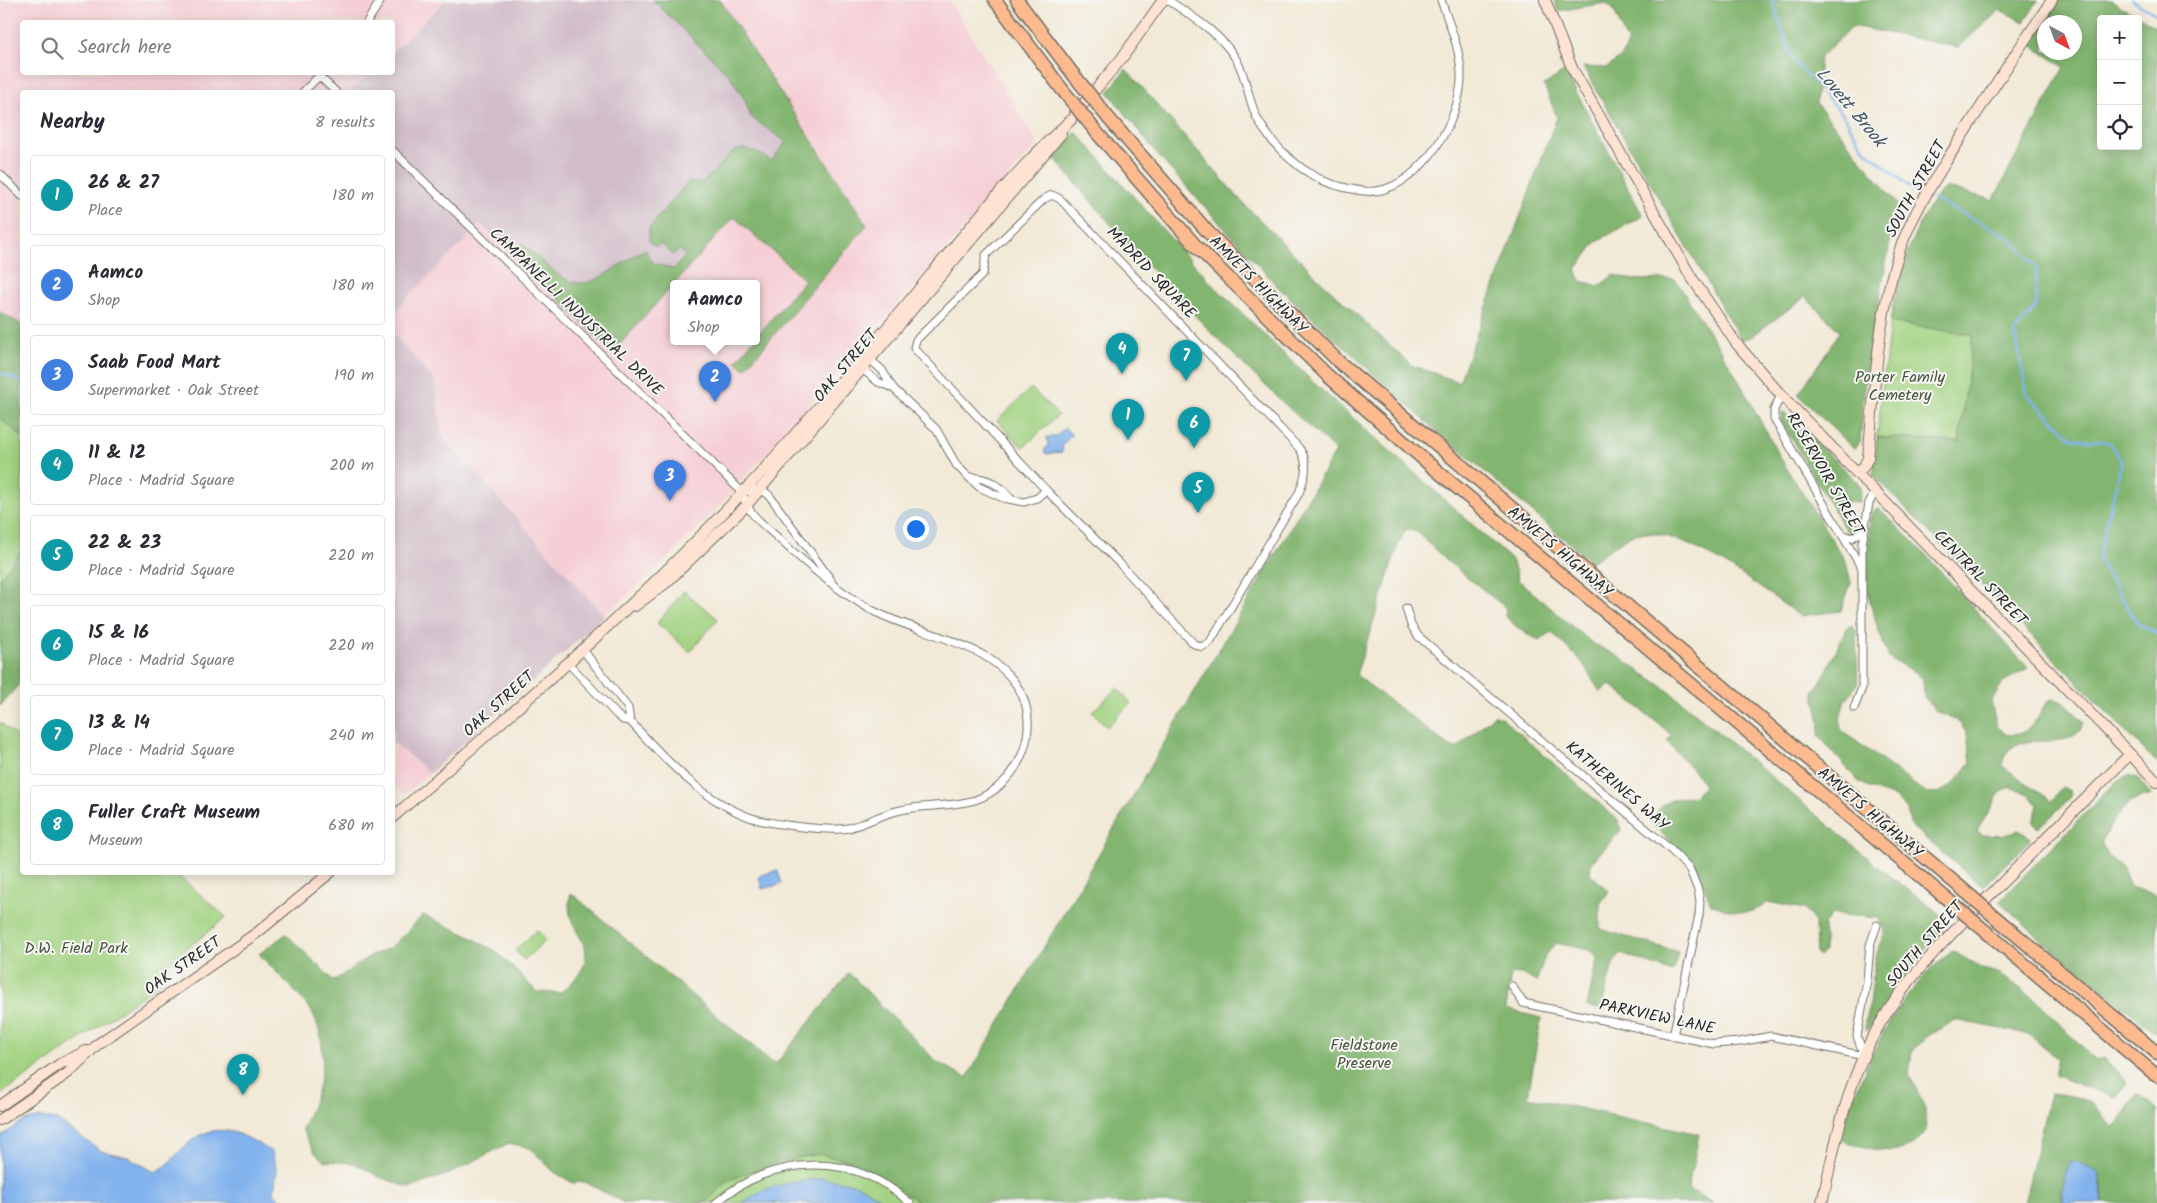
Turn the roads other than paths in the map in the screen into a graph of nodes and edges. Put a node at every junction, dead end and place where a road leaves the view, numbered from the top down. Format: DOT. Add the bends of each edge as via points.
graph roads {
  1 [pos="381,0"];
  2 [pos="995,0"];
  3 [pos="1017,0"];
  4 [pos="1164,0"];
  5 [pos="1168,0"];
  6 [pos="1441,0"];
  7 [pos="1545,0"];
  8 [pos="2052,0"];
  9 [pos="368,20"];
  10 [pos="320,75"];
  11 [pos="322,75"];
  12 [pos="306,90"];
  13 [pos="334,90"];
  14 [pos="395,153"];
  15 [pos="0,174"];
  16 [pos="20,194"];
  17 [pos="867,357"];
  18 [pos="859,367"];
  19 [pos="893,388"];
  20 [pos="1782,395"];
  21 [pos="1857,473"];
  22 [pos="970,477"];
  23 [pos="761,489"];
  24 [pos="1046,490"];
  25 [pos="742,492"];
  26 [pos="1875,492"];
  27 [pos="1011,499"];
  28 [pos="745,507"];
  29 [pos="1863,530"];
  30 [pos="1840,531"];
  31 [pos="1861,567"];
  32 [pos="832,582"];
  33 [pos="1406,608"];
  34 [pos="625,612"];
  35 [pos="582,650"];
  36 [pos="568,663"];
  37 [pos="1854,708"];
  38 [pos="630,721"];
  39 [pos="2130,754"];
  40 [pos="2157,782"];
  41 [pos="395,815"];
  42 [pos="327,875"];
  43 [pos="1877,925"];
  44 [pos="1512,986"];
  45 [pos="1673,1036"];
  46 [pos="98,1044"];
  47 [pos="2157,1053"];
  48 [pos="1864,1056"];
  49 [pos="2157,1076"];
  50 [pos="20,1092"];
  51 [pos="27,1102"];
  52 [pos="0,1106"];
  53 [pos="0,1120"];
  54 [pos="716,1203"];
  55 [pos="910,1203"];
  56 [pos="1822,1203"];
  1 -- 9 [label="street"];
  2 -- 49 [label="highway, AMVETS HIGHWAY, bridge" via="1061,88 1163,210 1292,343 1354,399"];
  3 -- 47 [label="highway, AMVETS HIGHWAY, bridge" via="1110,120 1213,237 1339,362"];
  4 -- 17 [label="street, OAK STREET" via="1071,120 1016,176"];
  5 -- 6 [label="street" via="1206,26 1238,61 1258,120 1282,152 1310,174 1333,185 1376,191 1402,181 1418,169 1443,137 1453,112 1461,74 1454,38"];
  7 -- 20 [label="street, CENTRAL STREET" via="1572,68 1704,298 1740,348"];
  8 -- 21 [label="street, SOUTH STREET" via="1957,144 1905,237 1883,315 1868,458"];
  10 -- 12 [label="street"];
  11 -- 13 [label="street"];
  14 -- 25 [label="street, CAMPANELLI INDUSTRIAL DRIVE"];
  15 -- 16 [label="street"];
  17 -- 18 [label="street, OAK STREET"];
  17 -- 19 [label="street" via="882,370"];
  18 -- 19 [label="street" via="878,382"];
  18 -- 23 [label="street, OAK STREET"];
  18 -- 25 [label="street, OAK STREET"];
  19 -- 22 [label="street" via="936,429 957,466"];
  20 -- 21 [label="street, CENTRAL STREET"];
  20 -- 30 [label="street, RESERVOIR STREET" via="1774,410 1774,419"];
  21 -- 26 [label="street, CENTRAL STREET"];
  22 -- 27 [label="street" via="979,487"];
  22 -- 27 [label="street" via="984,478 999,486"];
  23 -- 25 [label="street"];
  23 -- 28 [label="street, OAK STREET"];
  23 -- 32 [label="street" via="786,516"];
  24 -- 24 [label="street, MADRID SQUARE" via="1194,644 1202,647 1210,642 1306,476 1305,458 1299,448 1060,199 1052,195 986,255 983,274 914,344 918,353"];
  24 -- 27 [label="street" via="1031,501"];
  25 -- 28 [label="street"];
  25 -- 34 [label="street, OAK STREET"];
  26 -- 29 [label="street"];
  26 -- 39 [label="street, CENTRAL STREET"];
  28 -- 32 [label="street" via="815,572"];
  28 -- 34 [label="street, OAK STREET" via="666,583"];
  29 -- 30 [label="street" via="1852,538"];
  29 -- 31 [label="street"];
  30 -- 31 [label="street, RESERVOIR STREET"];
  31 -- 37 [label="street" via="1862,688"];
  32 -- 38 [label="street" via="882,616 959,644 987,658 1012,678 1028,712 1027,741 1023,756 1012,772 990,792 965,802 896,811 848,828 762,820 736,811 688,779"];
  33 -- 45 [label="street, KATHERINES WAY" via="1418,636 1671,850 1690,870 1698,890 1699,915"];
  34 -- 35 [label="street, OAK STREET"];
  35 -- 36 [label="street, OAK STREET"];
  35 -- 38 [label="street" via="628,708"];
  36 -- 38 [label="street" via="623,720"];
  36 -- 41 [label="street, OAK STREET"];
  39 -- 40 [label="street, CENTRAL STREET"];
  39 -- 48 [label="street, SOUTH STREET" via="1943,942 1899,996"];
  42 -- 46 [label="street, OAK STREET" via="258,932"];
  43 -- 48 [label="street" via="1870,945 1857,1036"];
  44 -- 45 [label="street, PARKVIEW LANE" via="1523,1003"];
  45 -- 48 [label="street, PARKVIEW LANE" via="1714,1044 1771,1036"];
  46 -- 50 [label="street, OAK STREET" via="60,1064"];
  46 -- 51 [label="street, OAK STREET" via="68,1073"];
  48 -- 56 [label="street, SOUTH STREET" via="1842,1114"];
  50 -- 51 [label="street"];
  50 -- 52 [label="street, OAK STREET"];
  51 -- 53 [label="street, OAK STREET"];
  54 -- 55 [label="street" via="743,1183 764,1173 792,1166 819,1165 860,1172 890,1187"];
}
